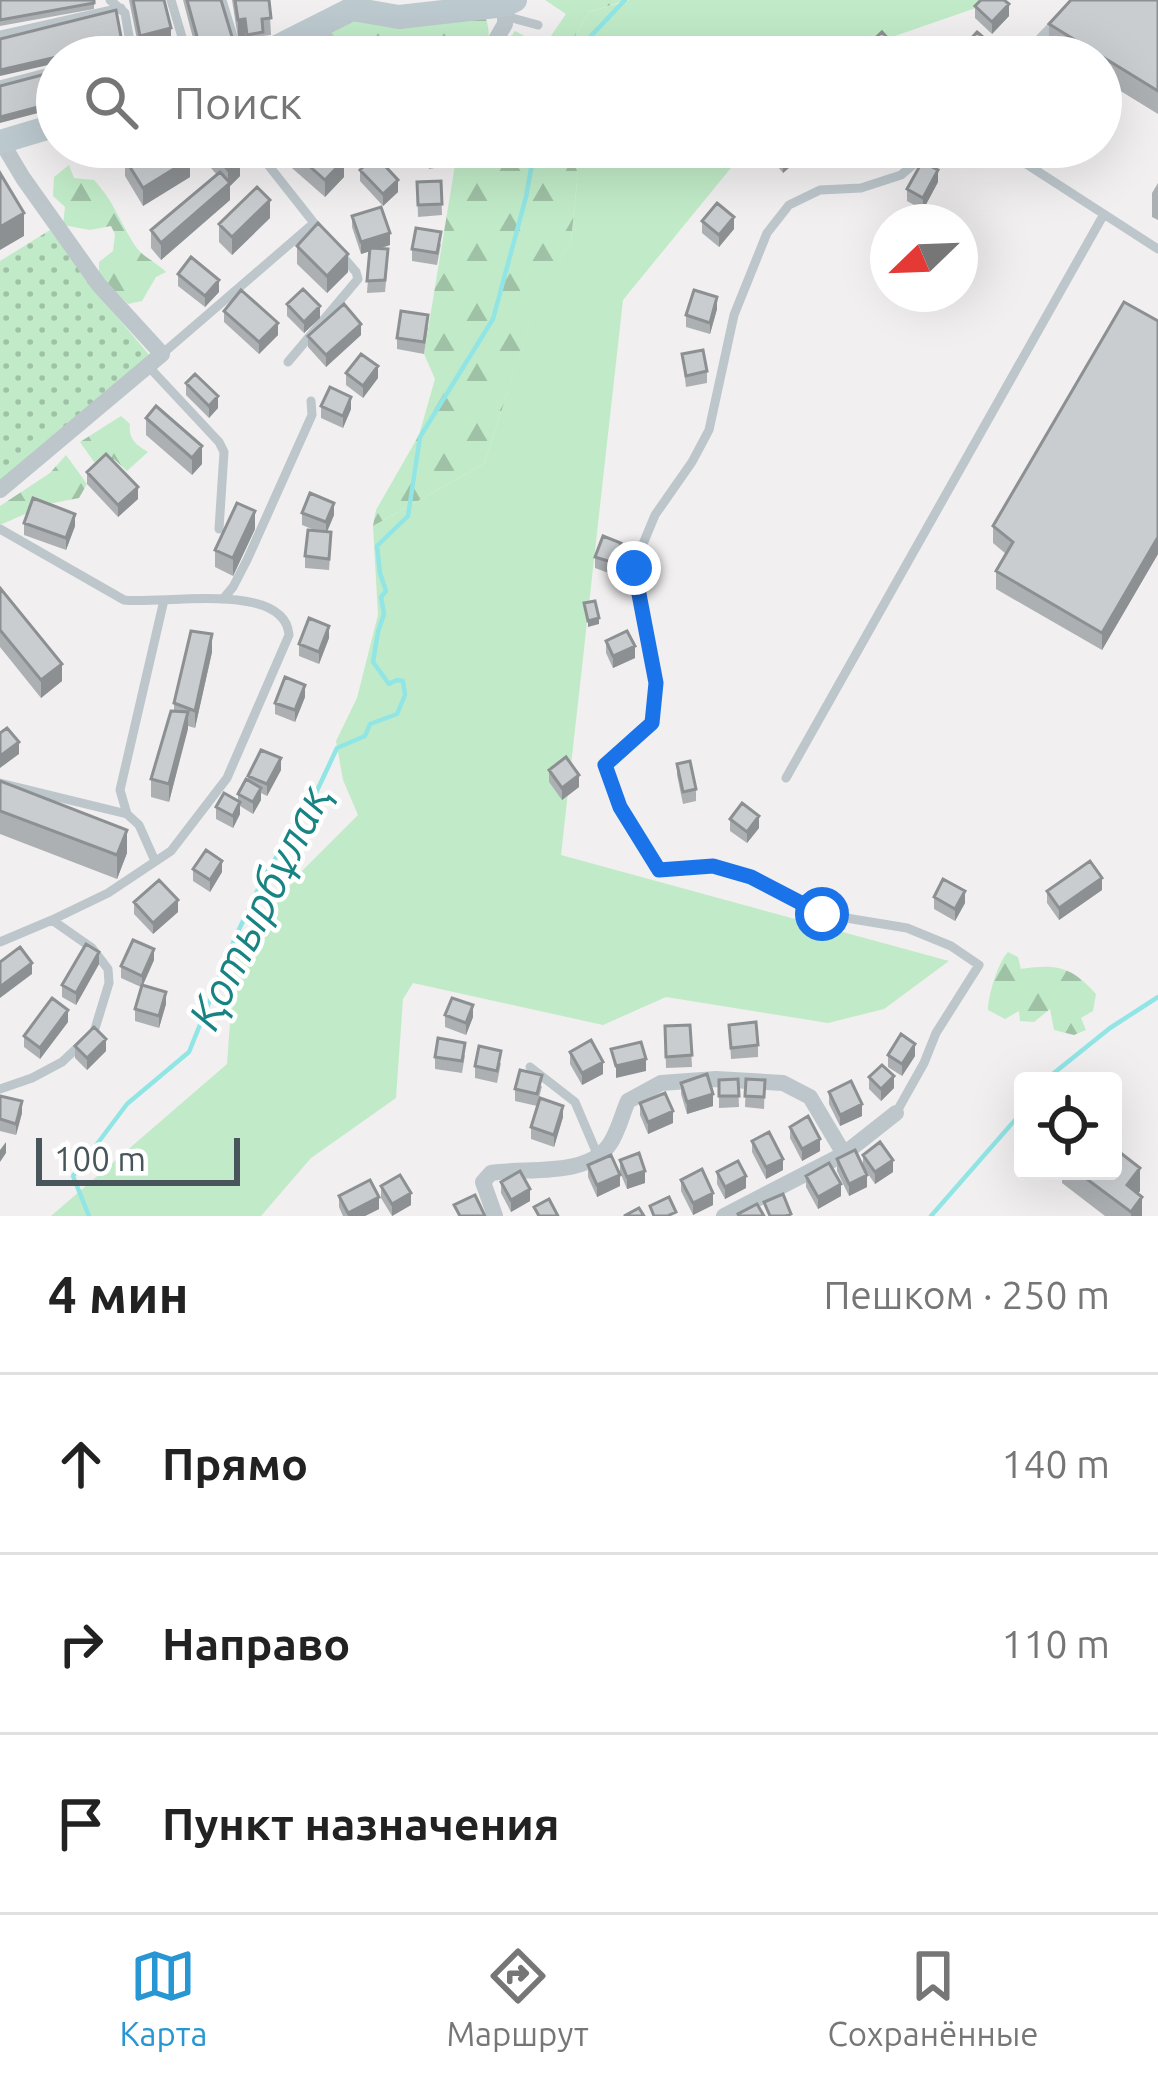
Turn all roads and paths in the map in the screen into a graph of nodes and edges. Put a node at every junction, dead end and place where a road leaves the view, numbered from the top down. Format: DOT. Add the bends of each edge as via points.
graph roads {
  1 [pos="110,0"];
  2 [pos="171,0"];
  3 [pos="222,0"];
  4 [pos="353,4"];
  5 [pos="508,7"];
  6 [pos="121,8"];
  7 [pos="1062,14"];
  8 [pos="316,26"];
  9 [pos="538,26"];
  10 [pos="0,34"];
  11 [pos="129,36"];
  12 [pos="182,36"];
  13 [pos="233,36"];
  14 [pos="297,36"];
  15 [pos="324,36"];
  16 [pos="498,36"];
  17 [pos="1042,36"];
  18 [pos="36,76"];
  19 [pos="0,85"];
  20 [pos="36,131"];
  21 [pos="1,141"];
  22 [pos="271,168"];
  23 [pos="909,168"];
  24 [pos="1033,168"];
  25 [pos="1104,214"];
  26 [pos="314,223"];
  27 [pos="328,239"];
  28 [pos="1158,249"];
  29 [pos="342,256"];
  30 [pos="155,360"];
  31 [pos="288,362"];
  32 [pos="311,401"];
  33 [pos="0,490"];
  34 [pos="0,529"];
  35 [pos="219,529"];
  36 [pos="224,598"];
  37 [pos="164,600"];
  38 [pos="786,778"];
  39 [pos="0,783"];
  40 [pos="127,814"];
  41 [pos="155,861"];
  42 [pos="52,920"];
  43 [pos="0,942"];
  44 [pos="530,1067"];
  45 [pos="0,1089"];
  46 [pos="896,1113"];
  47 [pos="844,1154"];
  48 [pos="598,1156"];
  49 [pos="495,1216"];
  50 [pos="724,1216"];
  1 -- 6 [label="lane"];
  2 -- 12 [label="lane"];
  3 -- 13 [label="lane"];
  4 -- 5 [label="main road" via="399,17"];
  4 -- 8 [label="main road"];
  5 -- 9 [label="lane"];
  5 -- 16 [label="street"];
  6 -- 10 [label="lane"];
  6 -- 11 [label="lane"];
  7 -- 17 [label="lane"];
  8 -- 14 [label="main road"];
  8 -- 15 [label="street"];
  18 -- 19 [label="lane"];
  20 -- 21 [label="main road"];
  21 -- 30 [label="street"];
  22 -- 26 [label="lane"];
  23 -- 46 [label="lane" via="861,188 820,190 789,206 767,233 734,315 709,430 655,515 634,568 656,683 652,723 605,765 659,870 713,866 751,877 822,914 908,928 979,964"];
  24 -- 25 [label="lane"];
  25 -- 28 [label="lane"];
  25 -- 38 [label="lane"];
  26 -- 27 [label="lane"];
  26 -- 30 [label="lane"];
  29 -- 31 [label="lane" via="358,280"];
  30 -- 33 [label="street"];
  30 -- 35 [label="lane" via="224,452"];
  32 -- 36 [label="lane" via="312,416"];
  34 -- 37 [label="lane" via="124,600"];
  36 -- 37 [label="lane"];
  36 -- 41 [label="lane" via="272,608 289,635 227,778"];
  37 -- 40 [label="lane" via="120,790"];
  39 -- 40 [label="lane"];
  40 -- 41 [label="lane"];
  41 -- 42 [label="lane"];
  42 -- 43 [label="lane"];
  42 -- 45 [label="lane" via="107,969 94,1032 62,1062"];
  44 -- 48 [label="lane" via="574,1102"];
  46 -- 47 [label="street"];
  47 -- 48 [label="street" via="800,1090 716,1078 641,1092"];
  47 -- 50 [label="street"];
  48 -- 49 [label="street" via="566,1169 491,1173 483,1182"];
}
